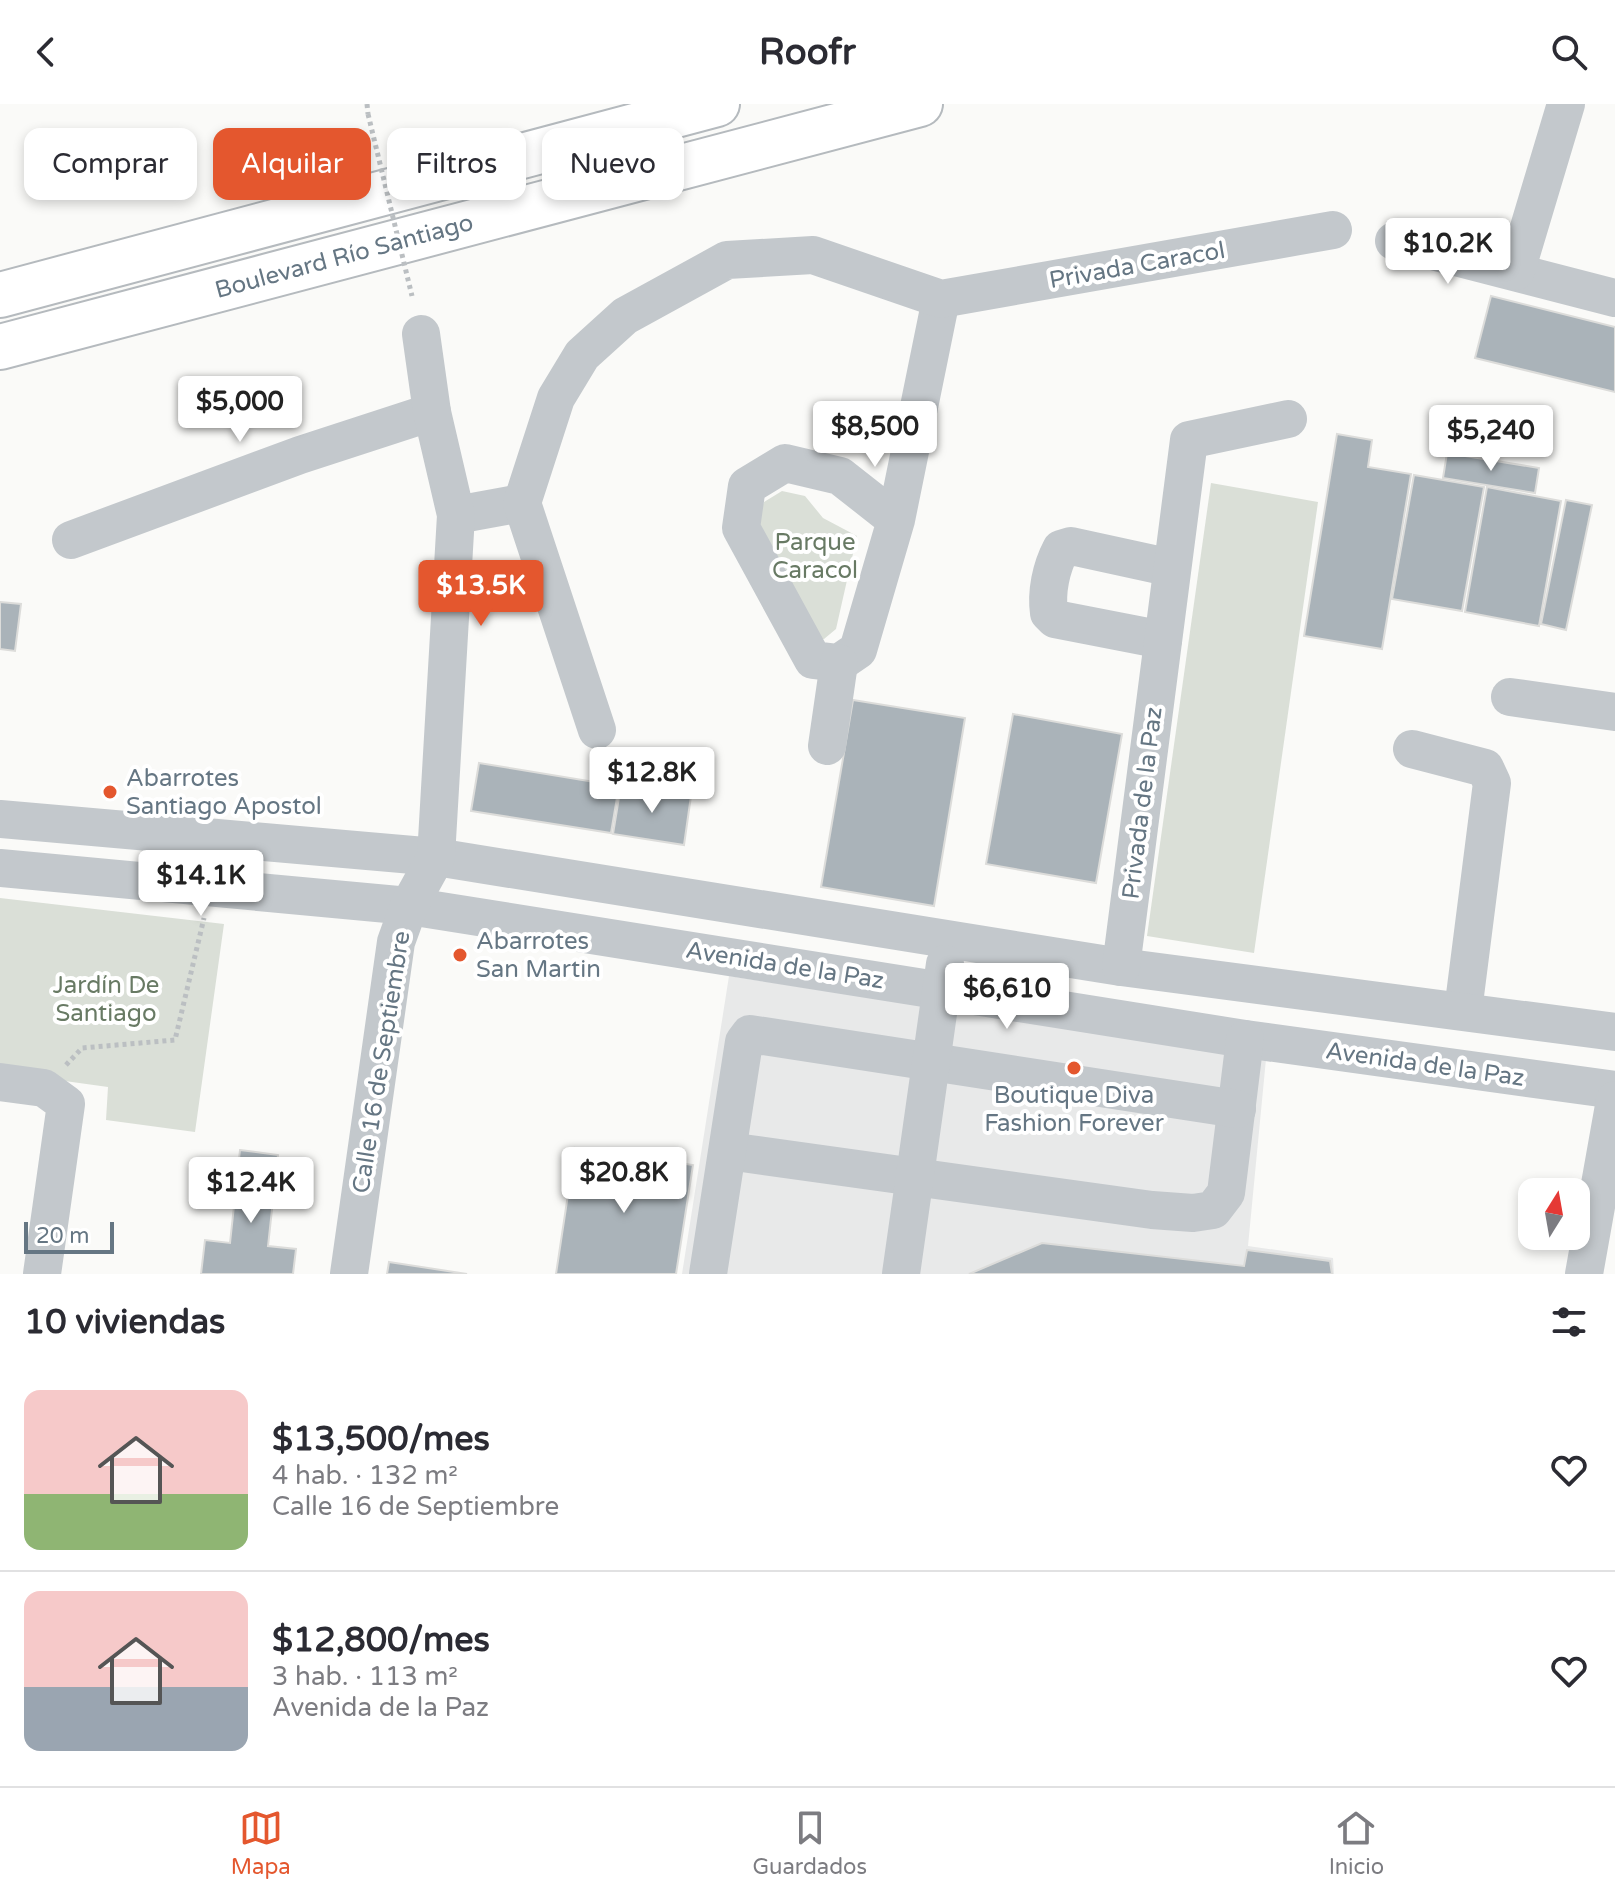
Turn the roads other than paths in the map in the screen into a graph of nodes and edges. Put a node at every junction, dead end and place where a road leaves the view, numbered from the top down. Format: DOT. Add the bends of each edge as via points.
graph roads {
  1 [pos="717,104"];
  2 [pos="920,104"];
  3 [pos="1566,104"];
  4 [pos="1333,230"];
  5 [pos="1394,241"];
  6 [pos="1516,271"];
  7 [pos="0,295"];
  8 [pos="1615,298"];
  9 [pos="941,299"];
  10 [pos="421,334"];
  11 [pos="0,347"];
  12 [pos="432,412"];
  13 [pos="1288,419"];
  14 [pos="522,503"];
  15 [pos="456,515"];
  16 [pos="896,520"];
  17 [pos="71,540"];
  18 [pos="1172,568"];
  19 [pos="1163,640"];
  20 [pos="839,663"];
  21 [pos="1510,697"];
  22 [pos="1615,712"];
  23 [pos="597,730"];
  24 [pos="827,746"];
  25 [pos="1412,749"];
  26 [pos="0,819"];
  27 [pos="436,857"];
  28 [pos="0,868"];
  29 [pos="409,906"];
  30 [pos="949,938"];
  31 [pos="1121,967"];
  32 [pos="941,989"];
  33 [pos="1463,1011"];
  34 [pos="1615,1032"];
  35 [pos="1245,1039"];
  36 [pos="931,1060"];
  37 [pos="0,1082"];
  38 [pos="1615,1090"];
  39 [pos="1615,1100"];
  40 [pos="1237,1109"];
  41 [pos="728,1151"];
  42 [pos="915,1177"];
  43 [pos="42,1274"];
  44 [pos="349,1274"];
  45 [pos="708,1274"];
  46 [pos="901,1274"];
  47 [pos="1584,1274"];
  1 -- 7 [label="main road"];
  2 -- 11 [label="main road, Boulevard Río Santiago"];
  3 -- 6 [label="street"];
  4 -- 9 [label="street, Privada Caracol"];
  5 -- 6 [label="street"];
  6 -- 8 [label="street"];
  9 -- 14 [label="street, Privada Caracol" via="813,255 727,260 625,316 582,355 556,398"];
  9 -- 16 [label="street"];
  10 -- 12 [label="street, Calle 16 de Septiembre"];
  12 -- 15 [label="street, Calle 16 de Septiembre"];
  12 -- 17 [label="street"];
  13 -- 18 [label="street, Privada de la Paz" via="1189,440"];
  14 -- 15 [label="street"];
  14 -- 23 [label="street"];
  15 -- 27 [label="street, Calle 16 de Septiembre"];
  16 -- 20 [label="street" via="858,650"];
  16 -- 20 [label="street" via="840,476 785,463 747,486 741,528 813,660"];
  18 -- 19 [label="street, Privada de la Paz"];
  18 -- 19 [label="street" via="1071,546 1055,559 1047,599 1055,619"];
  19 -- 31 [label="street, Privada de la Paz"];
  20 -- 24 [label="street"];
  21 -- 22 [label="street"];
  25 -- 33 [label="street" via="1485,768 1492,783"];
  26 -- 27 [label="street"];
  27 -- 29 [label="street, Calle 16 de Septiembre"];
  27 -- 30 [label="street"];
  28 -- 29 [label="street, Avenida de la Paz"];
  29 -- 32 [label="street, Avenida de la Paz"];
  29 -- 44 [label="street, Calle 16 de Septiembre" via="396,942"];
  30 -- 31 [label="street"];
  30 -- 32 [label="street"];
  31 -- 33 [label="street"];
  32 -- 35 [label="street, Avenida de la Paz"];
  32 -- 36 [label="street"];
  33 -- 34 [label="street"];
  35 -- 38 [label="street, Avenida de la Paz"];
  35 -- 40 [label="street"];
  36 -- 40 [label="street"];
  36 -- 41 [label="street" via="750,1034 744,1042"];
  36 -- 42 [label="street"];
  37 -- 43 [label="street" via="55,1096"];
  39 -- 47 [label="street"];
  40 -- 42 [label="street" via="1226,1193 1213,1210 1152,1210"];
  41 -- 42 [label="street"];
  41 -- 45 [label="street"];
  42 -- 46 [label="street"];
}
